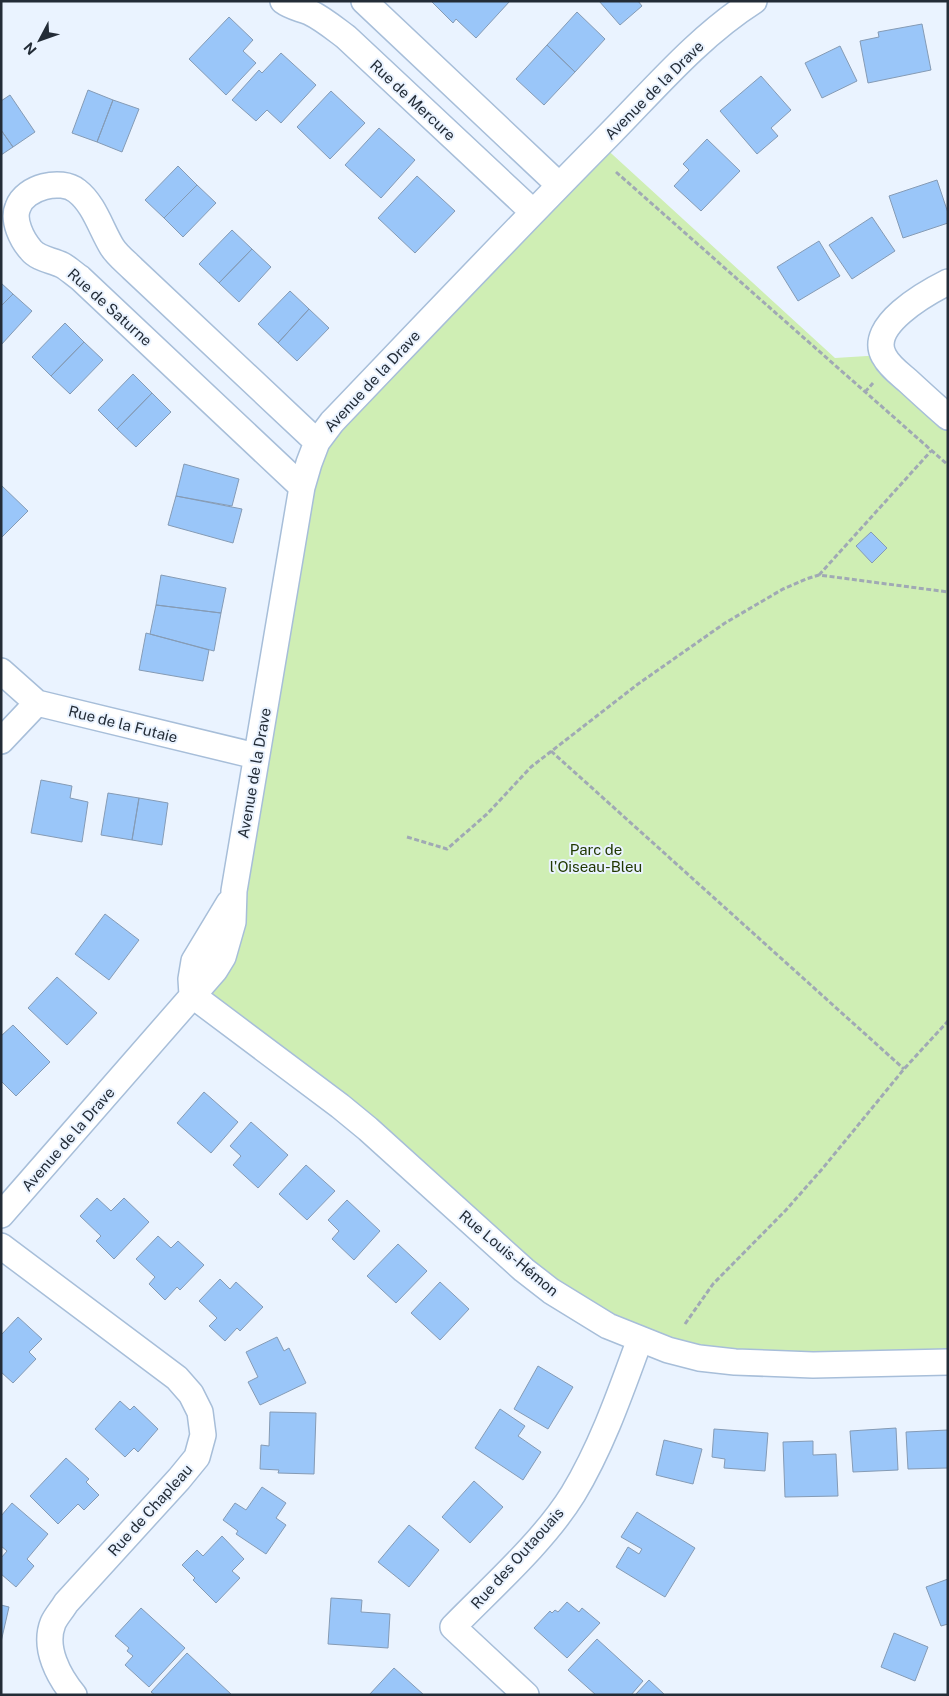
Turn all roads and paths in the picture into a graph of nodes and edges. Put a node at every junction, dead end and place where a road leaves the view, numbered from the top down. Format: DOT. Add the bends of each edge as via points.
graph roads {
  1 [pos="283,1"];
  2 [pos="364,1"];
  3 [pos="754,1"];
  4 [pos="616,172"];
  5 [pos="559,185"];
  6 [pos="533,212"];
  7 [pos="948,282"];
  8 [pos="948,417"];
  9 [pos="317,442"];
  10 [pos="931,451"];
  11 [pos="948,465"];
  12 [pos="302,487"];
  13 [pos="819,575"];
  14 [pos="948,592"];
  15 [pos="4,678"];
  16 [pos="37,703"];
  17 [pos="1,741"];
  18 [pos="551,751"];
  19 [pos="256,756"];
  20 [pos="406,838"];
  21 [pos="192,995"];
  22 [pos="948,1021"];
  23 [pos="904,1069"];
  24 [pos="1,1215"];
  25 [pos="1,1246"];
  26 [pos="685,1324"];
  27 [pos="640,1339"];
  28 [pos="948,1362"];
  29 [pos="74,1695"];
  30 [pos="526,1695"];
  1 -- 6 [label="street, Rue de Mercure" via="328,23 346,37"];
  2 -- 5 [label="street"];
  3 -- 5 [label="street, Avenue de la Drave" via="698,43"];
  4 -- 10 [label="path"];
  5 -- 6 [label="street, Avenue de la Drave"];
  6 -- 9 [label="street, Avenue de la Drave" via="332,422"];
  7 -- 8 [label="street" via="929,291 900,314 886,328 881,342 883,355 891,366"];
  9 -- 12 [label="street, Avenue de la Drave"];
  9 -- 12 [label="street, Rue de Saturne" via="126,262 113,248 90,206 77,191 62,185 45,186 28,195 17,208 17,221 32,252 63,265 80,278"];
  10 -- 11 [label="path"];
  10 -- 13 [label="path"];
  12 -- 19 [label="street, Avenue de la Drave"];
  13 -- 14 [label="path"];
  13 -- 18 [label="path" via="784,589 725,623"];
  15 -- 16 [label="street, Rue de la Futaie"];
  16 -- 17 [label="street"];
  16 -- 19 [label="street, Rue de la Futaie"];
  18 -- 20 [label="path" via="447,849"];
  18 -- 23 [label="path"];
  19 -- 21 [label="street, Avenue de la Drave" via="234,891 233,922 223,957"];
  21 -- 24 [label="street, Avenue de la Drave"];
  21 -- 27 [label="street, Rue Louis-Hémon" via="368,1129 551,1291 608,1326"];
  22 -- 23 [label="path"];
  23 -- 26 [label="path" via="792,1203 713,1284"];
  25 -- 29 [label="street, Rue de Chapleau" via="177,1378 191,1394 200,1412 203,1435 197,1456 66,1603 53,1624 50,1642 54,1663"];
  27 -- 28 [label="street, Rue Louis-Hémon" via="699,1358 735,1362 813,1366"];
  27 -- 30 [label="street, Rue des Outaouais" via="602,1434 573,1494 552,1524 453,1627"];
}
